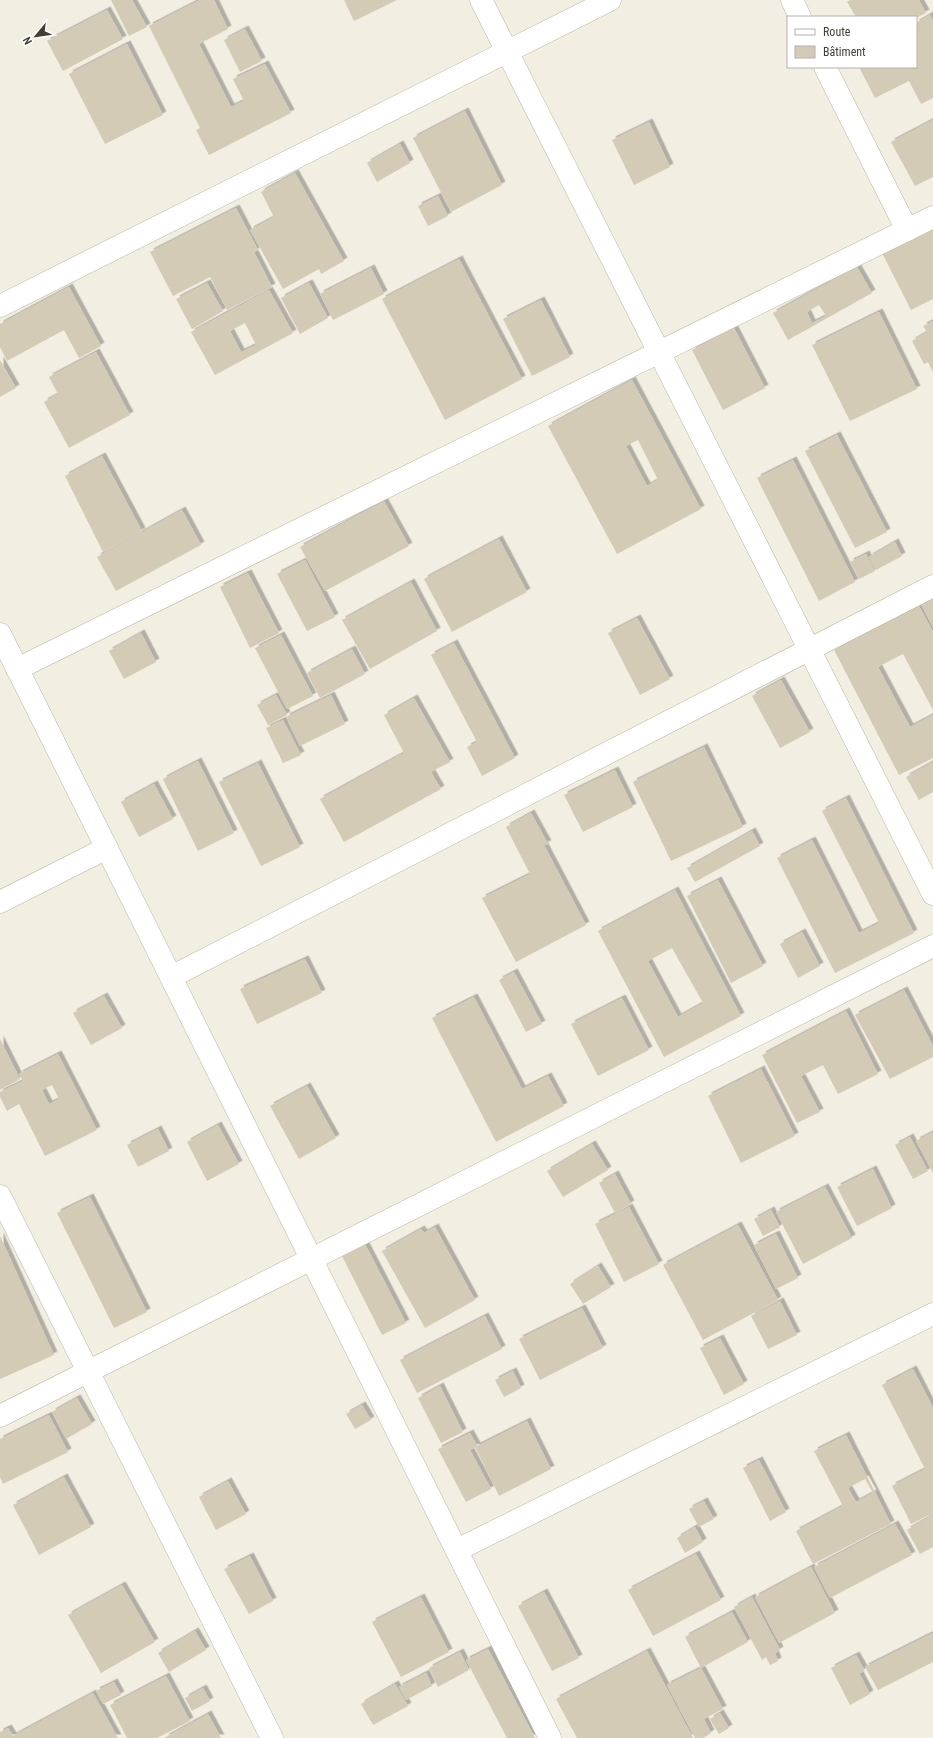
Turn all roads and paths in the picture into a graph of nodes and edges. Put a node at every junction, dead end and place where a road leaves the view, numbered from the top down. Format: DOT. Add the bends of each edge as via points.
graph roads {
  1 [pos="481,0"];
  2 [pos="610,0"];
  3 [pos="792,0"];
  4 [pos="800,16"];
  5 [pos="508,52"];
  6 [pos="826,68"];
  7 [pos="933,217"];
  8 [pos="907,230"];
  9 [pos="0,306"];
  10 [pos="659,352"];
  11 [pos="933,586"];
  12 [pos="0,634"];
  13 [pos="809,650"];
  14 [pos="17,669"];
  15 [pos="106,848"];
  16 [pos="933,894"];
  17 [pos="0,902"];
  18 [pos="933,946"];
  19 [pos="171,977"];
  20 [pos="0,1196"];
  21 [pos="312,1259"];
  22 [pos="933,1314"];
  23 [pos="88,1372"];
  24 [pos="0,1416"];
  25 [pos="457,1550"];
  26 [pos="272,1738"];
  27 [pos="550,1738"];
  1 -- 5 [label="street"];
  2 -- 5 [label="street"];
  3 -- 4 [label="street"];
  5 -- 9 [label="street"];
  5 -- 10 [label="street"];
  6 -- 8 [label="street"];
  7 -- 8 [label="street"];
  8 -- 10 [label="street"];
  10 -- 13 [label="street"];
  10 -- 14 [label="street"];
  11 -- 13 [label="street"];
  12 -- 14 [label="street"];
  13 -- 16 [label="street"];
  13 -- 19 [label="street"];
  14 -- 15 [label="street"];
  15 -- 17 [label="street"];
  15 -- 19 [label="street"];
  18 -- 21 [label="street"];
  19 -- 21 [label="street"];
  20 -- 23 [label="street"];
  21 -- 23 [label="street"];
  21 -- 25 [label="street"];
  22 -- 25 [label="street"];
  23 -- 24 [label="street"];
  23 -- 26 [label="street"];
  25 -- 27 [label="street"];
}
